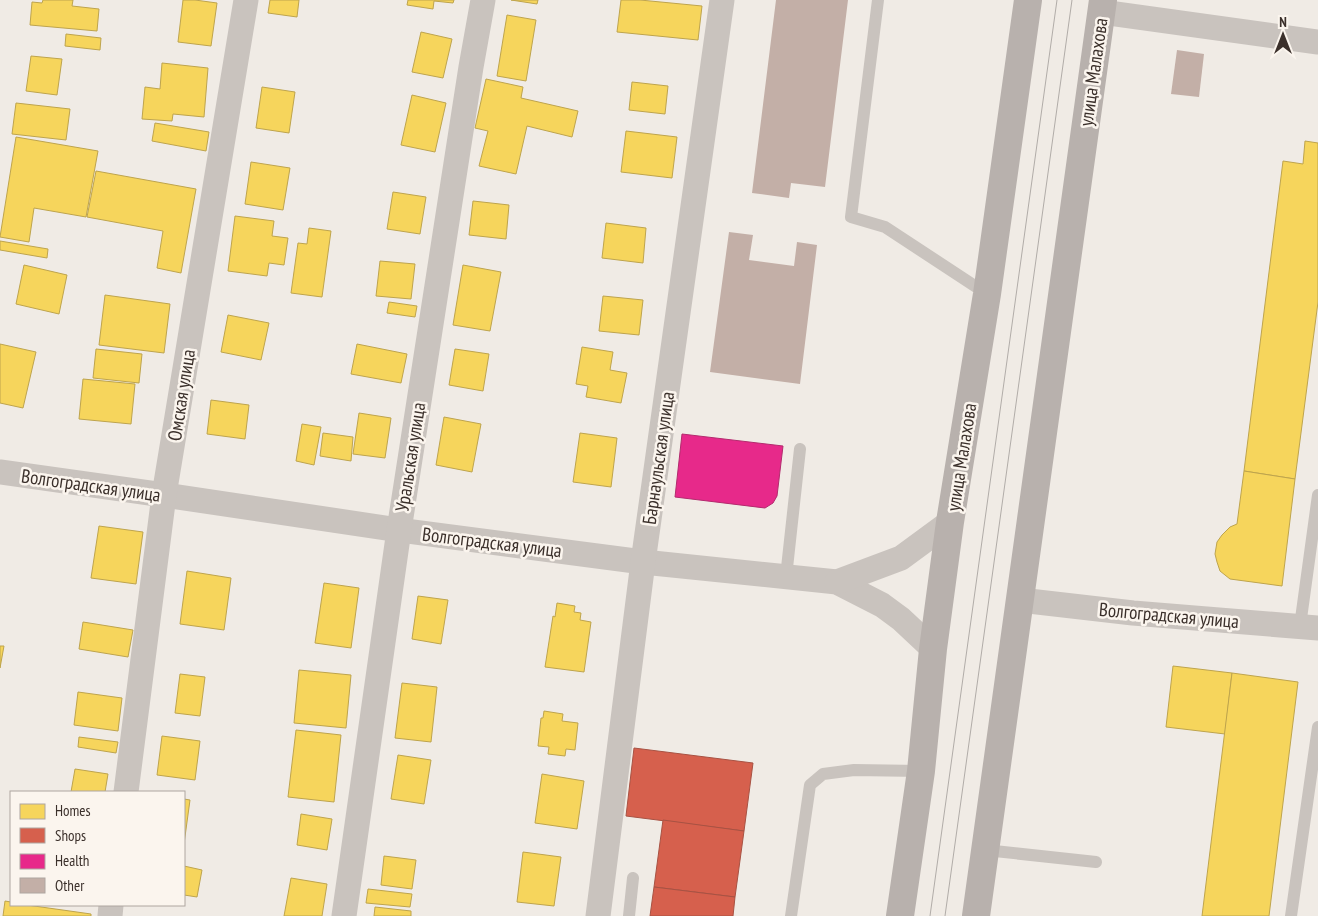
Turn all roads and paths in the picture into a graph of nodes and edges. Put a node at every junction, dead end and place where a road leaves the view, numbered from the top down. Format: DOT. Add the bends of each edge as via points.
graph roads {
  1 [pos="246,0"];
  2 [pos="483,0"];
  3 [pos="722,0"];
  4 [pos="878,0"];
  5 [pos="1028,0"];
  6 [pos="1102,6"];
  7 [pos="1318,42"];
  8 [pos="987,294"];
  9 [pos="800,449"];
  10 [pos="0,472"];
  11 [pos="164,495"];
  12 [pos="1318,495"];
  13 [pos="950,522"];
  14 [pos="399,530"];
  15 [pos="643,562"];
  16 [pos="786,577"];
  17 [pos="837,582"];
  18 [pos="1020,600"];
  19 [pos="1309,627"];
  20 [pos="933,649"];
  21 [pos="1318,728"];
  22 [pos="920,771"];
  23 [pos="126,791"];
  24 [pos="985,850"];
  25 [pos="1096,862"];
  26 [pos="633,878"];
  27 [pos="344,916"];
  28 [pos="598,916"];
  29 [pos="629,916"];
  30 [pos="791,916"];
  31 [pos="900,916"];
  32 [pos="976,916"];
  33 [pos="1292,916"];
  1 -- 11 [label="street, Омская улица"];
  2 -- 14 [label="street, Уральская улица"];
  3 -- 15 [label="street, Барнаульская улица"];
  4 -- 8 [label="lane" via="851,218 885,227"];
  5 -- 8 [label="main road, улица Малахова"];
  6 -- 7 [label="street"];
  6 -- 18 [label="main road, улица Малахова"];
  8 -- 13 [label="main road, улица Малахова"];
  9 -- 16 [label="lane"];
  10 -- 11 [label="street, Волгоградская улица"];
  11 -- 14 [label="street, Волгоградская улица"];
  11 -- 23 [label="street, Омская улица"];
  12 -- 19 [label="lane"];
  13 -- 17 [label="street, Волгоградская улица" via="901,558"];
  13 -- 20 [label="main road, улица Малахова"];
  14 -- 15 [label="street, Волгоградская улица"];
  14 -- 27 [label="street, Уральская улица"];
  15 -- 16 [label="street, Волгоградская улица"];
  15 -- 28 [label="street, Барнаульская улица"];
  16 -- 17 [label="street, Волгоградская улица"];
  17 -- 20 [label="street, Волгоградская улица" via="882,605"];
  18 -- 19 [label="street, Волгоградская улица"];
  18 -- 24 [label="main road, улица Малахова"];
  20 -- 22 [label="main road, улица Малахова"];
  21 -- 33 [label="lane"];
  22 -- 30 [label="lane" via="854,770 823,774 810,785"];
  22 -- 31 [label="main road, улица Малахова"];
  24 -- 25 [label="lane"];
  24 -- 32 [label="main road, улица Малахова"];
  26 -- 29 [label="lane"];
}
